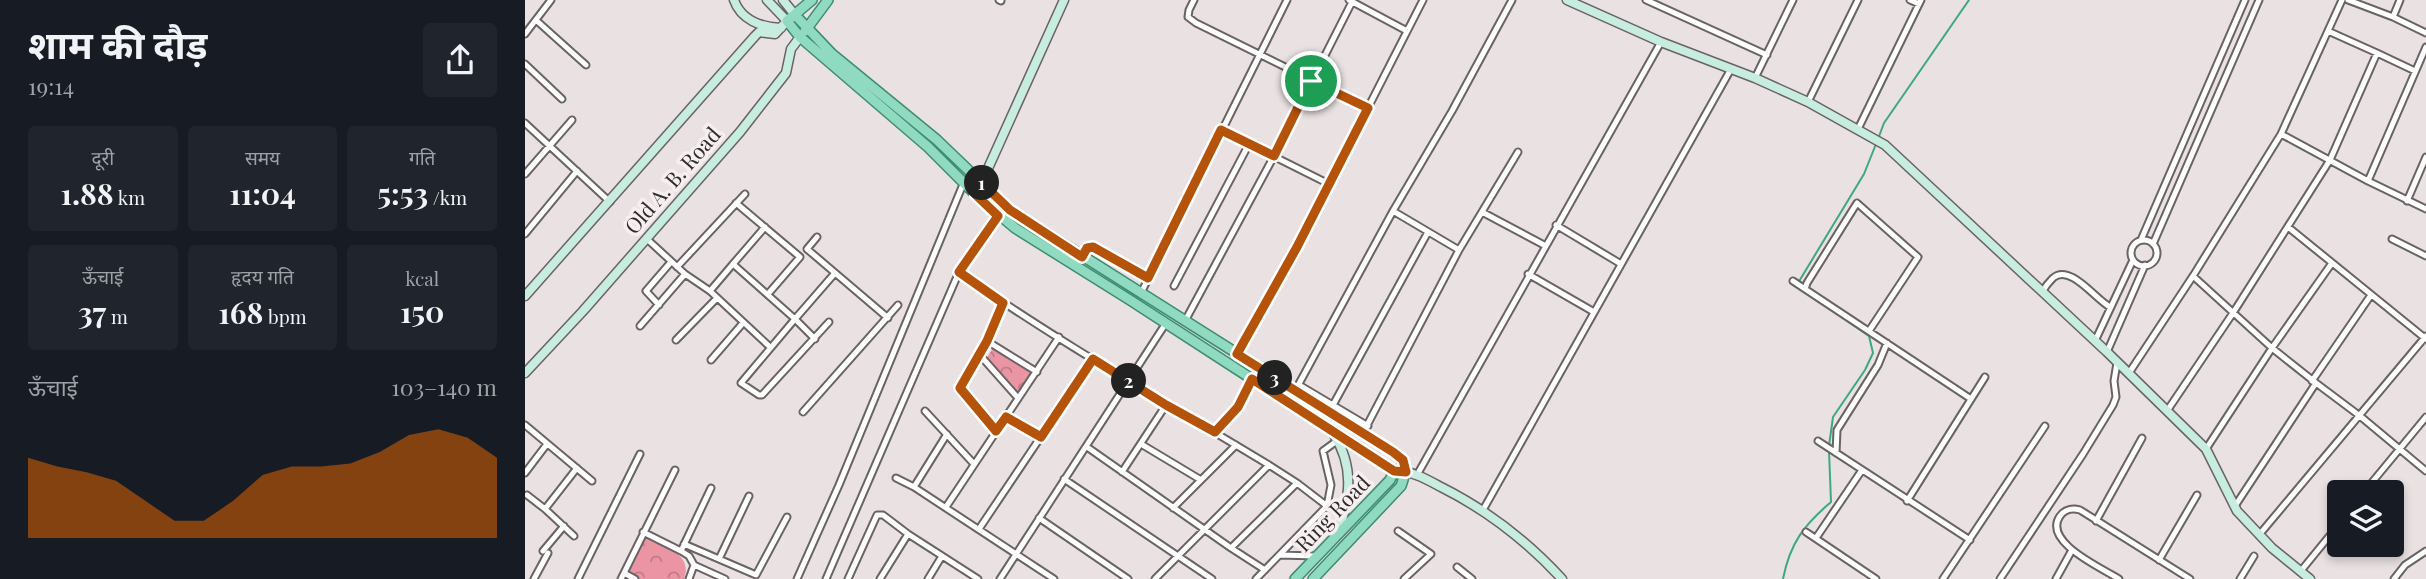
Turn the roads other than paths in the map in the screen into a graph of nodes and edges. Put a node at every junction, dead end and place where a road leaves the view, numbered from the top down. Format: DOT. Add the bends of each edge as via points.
graph roads {
  1 [pos="551,0"];
  2 [pos="734,0"];
  3 [pos="767,0"];
  4 [pos="783,0"];
  5 [pos="812,0"];
  6 [pos="828,0"];
  7 [pos="1064,0"];
  8 [pos="1194,0"];
  9 [pos="1287,0"];
  10 [pos="1423,0"];
  11 [pos="1512,0"];
  12 [pos="1567,0"];
  13 [pos="1646,0"];
  14 [pos="1793,0"];
  15 [pos="1858,0"];
  16 [pos="1910,0"];
  17 [pos="2245,0"];
  18 [pos="2259,0"];
  19 [pos="2342,0"];
  20 [pos="2348,0"];
  21 [pos="2400,0"];
  22 [pos="1351,1"];
  23 [pos="1920,2"];
  24 [pos="795,15"];
  25 [pos="2393,17"];
  26 [pos="537,21"];
  27 [pos="781,28"];
  28 [pos="807,29"];
  29 [pos="2232,30"];
  30 [pos="1407,31"];
  31 [pos="2328,31"];
  32 [pos="2426,33"];
  33 [pos="525,34"];
  34 [pos="2244,35"];
  35 [pos="800,37"];
  36 [pos="1661,42"];
  37 [pos="2426,47"];
  38 [pos="2377,53"];
  39 [pos="1259,54"];
  40 [pos="1767,55"];
  41 [pos="525,64"];
  42 [pos="586,65"];
  43 [pos="1731,69"];
  44 [pos="2415,71"];
  45 [pos="1755,78"];
  46 [pos="1311,81"];
  47 [pos="562,99"];
  48 [pos="1808,102"];
  49 [pos="1368,108"];
  50 [pos="572,120"];
  51 [pos="525,123"];
  52 [pos="1858,129"];
  53 [pos="1221,130"];
  54 [pos="2281,134"];
  55 [pos="1249,144"];
  56 [pos="549,145"];
  57 [pos="1518,152"];
  58 [pos="1274,156"];
  59 [pos="2426,158"];
  60 [pos="2330,160"];
  61 [pos="526,172"];
  62 [pos="577,172"];
  63 [pos="2368,181"];
  64 [pos="964,182"];
  65 [pos="982,183"];
  66 [pos="1329,184"];
  67 [pos="745,194"];
  68 [pos="976,195"];
  69 [pos="2407,201"];
  70 [pos="610,202"];
  71 [pos="736,203"];
  72 [pos="2426,209"];
  73 [pos="1393,211"];
  74 [pos="1482,212"];
  75 [pos="998,216"];
  76 [pos="1556,225"];
  77 [pos="765,227"];
  78 [pos="2288,227"];
  79 [pos="1428,232"];
  80 [pos="525,234"];
  81 [pos="817,237"];
  82 [pos="647,239"];
  83 [pos="2392,239"];
  84 [pos="2141,240"];
  85 [pos="2153,244"];
  86 [pos="1544,245"];
  87 [pos="807,249"];
  88 [pos="1459,250"];
  89 [pos="2426,256"];
  90 [pos="800,257"];
  91 [pos="1082,257"];
  92 [pos="2133,260"];
  93 [pos="671,262"];
  94 [pos="2332,263"];
  95 [pos="733,264"];
  96 [pos="1621,264"];
  97 [pos="2145,265"];
  98 [pos="677,267"];
  99 [pos="959,272"];
  100 [pos="835,273"];
  101 [pos="685,274"];
  102 [pos="1528,275"];
  103 [pos="2193,276"];
  104 [pos="1148,278"];
  105 [pos="1174,286"];
  106 [pos="710,291"];
  107 [pos="2042,292"];
  108 [pos="1141,293"];
  109 [pos="768,294"];
  110 [pos="2371,295"];
  111 [pos="525,296"];
  112 [pos="717,298"];
  113 [pos="1003,303"];
  114 [pos="659,305"];
  115 [pos="898,305"];
  116 [pos="2111,307"];
  117 [pos="1594,312"];
  118 [pos="2234,313"];
  119 [pos="795,318"];
  120 [pos="888,318"];
  121 [pos="1185,321"];
  122 [pos="829,322"];
  123 [pos="743,323"];
  124 [pos="1166,323"];
  125 [pos="641,326"];
  126 [pos="1869,331"];
  127 [pos="1059,337"];
  128 [pos="2426,338"];
  129 [pos="815,339"];
  130 [pos="676,340"];
  131 [pos="987,341"];
  132 [pos="2095,341"];
  133 [pos="1887,343"];
  134 [pos="770,346"];
  135 [pos="2272,348"];
  136 [pos="2107,352"];
  137 [pos="979,354"];
  138 [pos="1237,354"];
  139 [pos="1093,359"];
  140 [pos="711,360"];
  141 [pos="2117,363"];
  142 [pos="1037,372"];
  143 [pos="525,373"];
  144 [pos="2129,373"];
  145 [pos="1985,377"];
  146 [pos="1252,379"];
  147 [pos="1129,382"];
  148 [pos="2314,382"];
  149 [pos="1297,388"];
  150 [pos="1018,398"];
  151 [pos="1971,399"];
  152 [pos="1166,405"];
  153 [pos="1333,405"];
  154 [pos="925,411"];
  155 [pos="2167,411"];
  156 [pos="803,412"];
  157 [pos="2360,416"];
  158 [pos="1006,417"];
  159 [pos="2426,417"];
  160 [pos="525,425"];
  161 [pos="2045,426"];
  162 [pos="1366,429"];
  163 [pos="1331,430"];
  164 [pos="996,431"];
  165 [pos="1215,432"];
  166 [pos="947,434"];
  167 [pos="1041,437"];
  168 [pos="2143,438"];
  169 [pos="1338,440"];
  170 [pos="1818,441"];
  171 [pos="547,444"];
  172 [pos="1141,444"];
  173 [pos="1236,445"];
  174 [pos="1087,447"];
  175 [pos="2206,449"];
  176 [pos="2398,449"];
  177 [pos="1831,450"];
  178 [pos="640,454"];
  179 [pos="974,464"];
  180 [pos="1269,465"];
  181 [pos="577,468"];
  182 [pos="675,470"];
  183 [pos="1862,470"];
  184 [pos="1394,471"];
  185 [pos="2426,471"];
  186 [pos="1122,472"];
  187 [pos="1406,472"];
  188 [pos="525,473"];
  189 [pos="1417,475"];
  190 [pos="896,478"];
  191 [pos="1064,480"];
  192 [pos="1201,480"];
  193 [pos="2373,480"];
  194 [pos="592,481"];
  195 [pos="1297,483"];
  196 [pos="914,487"];
  197 [pos="711,488"];
  198 [pos="527,495"];
  199 [pos="2197,495"];
  200 [pos="749,496"];
  201 [pos="1907,501"];
  202 [pos="1327,506"];
  203 [pos="2235,506"];
  204 [pos="2048,507"];
  205 [pos="946,508"];
  206 [pos="1173,508"];
  207 [pos="545,509"];
  208 [pos="1483,510"];
  209 [pos="2060,516"];
  210 [pos="787,517"];
  211 [pos="1039,518"];
  212 [pos="2096,520"];
  213 [pos="563,526"];
  214 [pos="979,529"];
  215 [pos="1204,530"];
  216 [pos="1398,531"];
  217 [pos="643,532"];
  218 [pos="1806,532"];
  219 [pos="908,534"];
  220 [pos="2259,535"];
  221 [pos="575,536"];
  222 [pos="1337,537"];
  223 [pos="1816,538"];
  224 [pos="2327,539"];
  225 [pos="1970,540"];
  226 [pos="682,547"];
  227 [pos="1231,548"];
  228 [pos="2072,550"];
  229 [pos="2426,551"];
  230 [pos="1016,553"];
  231 [pos="1280,555"];
  232 [pos="942,556"];
  233 [pos="1177,556"];
  234 [pos="1318,556"];
  235 [pos="2254,556"];
  236 [pos="719,559"];
  237 [pos="2159,560"];
  238 [pos="694,565"];
  239 [pos="1457,567"];
  240 [pos="1265,570"];
  241 [pos="2300,572"];
  242 [pos="622,576"];
  243 [pos="1318,577"];
  244 [pos="1557,577"];
  245 [pos="580,578"];
  246 [pos="534,579"];
  247 [pos="635,579"];
  248 [pos="689,579"];
  249 [pos="725,579"];
  250 [pos="797,579"];
  251 [pos="826,579"];
  252 [pos="848,579"];
  253 [pos="880,579"];
  254 [pos="928,579"];
  255 [pos="978,579"];
  256 [pos="1000,579"];
  257 [pos="1054,579"];
  258 [pos="1128,579"];
  259 [pos="1156,579"];
  260 [pos="1212,579"];
  261 [pos="1256,579"];
  262 [pos="1295,579"];
  263 [pos="1404,579"];
  264 [pos="1472,579"];
  265 [pos="1876,579"];
  266 [pos="1944,579"];
  267 [pos="2000,579"];
  268 [pos="2056,579"];
  269 [pos="2119,579"];
  270 [pos="2190,579"];
  271 [pos="2240,579"];
  272 [pos="2310,579"];
  273 [pos="2394,579"];
  1 -- 26 [label="street"];
  2 -- 27 [label="street" via="757,24"];
  3 -- 27 [label="street"];
  4 -- 24 [label="street"];
  5 -- 24 [label="main road"];
  6 -- 28 [label="main road, Old A. B. Road"];
  7 -- 65 [label="street"];
  8 -- 39 [label="street" via="1188,17"];
  9 -- 39 [label="street"];
  10 -- 30 [label="street"];
  11 -- 73 [label="street"];
  12 -- 36 [label="street"];
  13 -- 40 [label="street"];
  14 -- 40 [label="street"];
  15 -- 48 [label="street"];
  16 -- 23 [label="street"];
  17 -- 29 [label="street"];
  18 -- 34 [label="street"];
  19 -- 31 [label="street"];
  20 -- 25 [label="street"];
  21 -- 25 [label="street"];
  22 -- 30 [label="street"];
  22 -- 46 [label="street"];
  23 -- 52 [label="street"];
  24 -- 27 [label="main road"];
  24 -- 28 [label="main road"];
  25 -- 32 [label="street"];
  26 -- 33 [label="street"];
  26 -- 42 [label="street"];
  27 -- 35 [label="main road"];
  27 -- 70 [label="street" via="759,32"];
  28 -- 35 [label="main road, Old A. B. Road"];
  28 -- 65 [label="main road"];
  29 -- 34 [label="street"];
  29 -- 84 [label="street"];
  30 -- 49 [label="street"];
  31 -- 38 [label="street"];
  31 -- 54 [label="street"];
  34 -- 85 [label="street"];
  35 -- 64 [label="main road"];
  35 -- 82 [label="street, Old A. B. Road" via="790,49 786,73"];
  36 -- 43 [label="street"];
  36 -- 76 [label="street"];
  37 -- 44 [label="street"];
  38 -- 44 [label="street"];
  38 -- 60 [label="street"];
  39 -- 46 [label="street"];
  39 -- 53 [label="street"];
  40 -- 45 [label="street"];
  41 -- 47 [label="street"];
  43 -- 45 [label="street"];
  43 -- 96 [label="street"];
  44 -- 63 [label="street"];
  45 -- 48 [label="street"];
  46 -- 49 [label="street"];
  46 -- 58 [label="street"];
  48 -- 52 [label="street"];
  49 -- 66 [label="street"];
  50 -- 56 [label="street"];
  51 -- 56 [label="street"];
  52 -- 107 [label="street" via="1885,145"];
  53 -- 55 [label="street"];
  53 -- 104 [label="street"];
  54 -- 60 [label="street"];
  54 -- 103 [label="street"];
  55 -- 58 [label="street"];
  55 -- 105 [label="street"];
  56 -- 61 [label="street"];
  56 -- 62 [label="street"];
  57 -- 74 [label="street"];
  58 -- 66 [label="street"];
  58 -- 121 [label="street"];
  59 -- 69 [label="street"];
  60 -- 63 [label="street"];
  60 -- 78 [label="street"];
  62 -- 70 [label="street"];
  62 -- 80 [label="street"];
  63 -- 69 [label="street"];
  64 -- 68 [label="main road"];
  64 -- 250 [label="street"];
  65 -- 68 [label="street"];
  65 -- 91 [label="main road" via="1010,210"];
  66 -- 138 [label="street"];
  67 -- 71 [label="street"];
  68 -- 75 [label="main road"];
  69 -- 72 [label="street"];
  70 -- 111 [label="street"];
  71 -- 77 [label="street"];
  71 -- 98 [label="street"];
  73 -- 79 [label="street"];
  73 -- 149 [label="street"];
  74 -- 86 [label="street"];
  74 -- 88 [label="street"];
  75 -- 99 [label="street"];
  75 -- 124 [label="main road"];
  76 -- 86 [label="street"];
  76 -- 96 [label="street"];
  77 -- 90 [label="street"];
  77 -- 95 [label="street"];
  78 -- 94 [label="street"];
  78 -- 118 [label="street"];
  79 -- 88 [label="street"];
  79 -- 153 [label="street"];
  81 -- 87 [label="street"];
  82 -- 93 [label="street"];
  82 -- 143 [label="street, Old A. B. Road"];
  83 -- 89 [label="street"];
  84 -- 85 [label="street"];
  84 -- 92 [label="street" via="2131,249"];
  85 -- 97 [label="street" via="2156,257"];
  86 -- 102 [label="street"];
  87 -- 90 [label="street"];
  87 -- 100 [label="street"];
  88 -- 162 [label="street"];
  90 -- 109 [label="street"];
  91 -- 104 [label="street" via="1093,247"];
  91 -- 108 [label="main road"];
  92 -- 97 [label="street"];
  92 -- 116 [label="street"];
  93 -- 98 [label="street"];
  93 -- 114 [label="street" via="646,291"];
  94 -- 110 [label="street"];
  94 -- 135 [label="street"];
  95 -- 106 [label="street"];
  95 -- 109 [label="street"];
  96 -- 117 [label="street"];
  97 -- 136 [label="street"];
  98 -- 101 [label="street"];
  99 -- 113 [label="street"];
  99 -- 251 [label="street"];
  100 -- 119 [label="street"];
  100 -- 120 [label="street"];
  101 -- 106 [label="street"];
  101 -- 114 [label="street"];
  102 -- 117 [label="street"];
  102 -- 189 [label="street"];
  103 -- 118 [label="street"];
  103 -- 144 [label="street"];
  104 -- 108 [label="street"];
  106 -- 112 [label="street"];
  107 -- 116 [label="street" via="2054,276 2063,274"];
  107 -- 132 [label="street"];
  108 -- 121 [label="main road"];
  109 -- 119 [label="street"];
  110 -- 128 [label="street"];
  110 -- 148 [label="street"];
  112 -- 123 [label="street"];
  112 -- 130 [label="street"];
  113 -- 127 [label="street"];
  113 -- 131 [label="street"];
  114 -- 125 [label="street"];
  115 -- 120 [label="street"];
  116 -- 132 [label="street"];
  117 -- 208 [label="street"];
  118 -- 135 [label="street"];
  118 -- 155 [label="street"];
  119 -- 129 [label="street"];
  119 -- 134 [label="street"];
  120 -- 156 [label="street"];
  121 -- 138 [label="main road"];
  122 -- 129 [label="street"];
  123 -- 134 [label="street"];
  123 -- 140 [label="street"];
  124 -- 146 [label="main road"];
  124 -- 147 [label="street"];
  126 -- 126 [label="street" via="1798,285 1807,282 1857,203 1918,257"];
  126 -- 133 [label="street"];
  127 -- 139 [label="street"];
  127 -- 142 [label="street"];
  128 -- 157 [label="street"];
  129 -- 134 [label="street" via="758,396 741,383"];
  131 -- 137 [label="street"];
  131 -- 142 [label="street"];
  132 -- 136 [label="street"];
  133 -- 151 [label="street"];
  133 -- 177 [label="street" via="1878,366 1837,430"];
  135 -- 148 [label="street"];
  135 -- 175 [label="street"];
  136 -- 141 [label="street"];
  137 -- 150 [label="street"];
  137 -- 164 [label="street" via="960,388"];
  138 -- 149 [label="main road"];
  139 -- 147 [label="street"];
  139 -- 167 [label="street"];
  141 -- 144 [label="street"];
  141 -- 204 [label="street" via="2116,399"];
  142 -- 150 [label="street"];
  144 -- 155 [label="street"];
  145 -- 151 [label="street"];
  146 -- 163 [label="main road"];
  146 -- 165 [label="street" via="1238,407"];
  147 -- 152 [label="street"];
  147 -- 174 [label="street"];
  148 -- 157 [label="street"];
  148 -- 203 [label="street"];
  149 -- 153 [label="street"];
  149 -- 162 [label="main road"];
  150 -- 158 [label="street"];
  151 -- 201 [label="street"];
  152 -- 165 [label="street"];
  152 -- 172 [label="street"];
  153 -- 162 [label="street"];
  154 -- 166 [label="street"];
  155 -- 175 [label="street"];
  157 -- 176 [label="street"];
  157 -- 220 [label="street"];
  158 -- 164 [label="street"];
  158 -- 167 [label="street"];
  159 -- 176 [label="street"];
  160 -- 171 [label="street"];
  161 -- 225 [label="street"];
  162 -- 187 [label="main road" via="1403,460"];
  163 -- 169 [label="street"];
  163 -- 184 [label="main road"];
  164 -- 179 [label="street"];
  165 -- 173 [label="street"];
  166 -- 179 [label="street"];
  166 -- 196 [label="street"];
  167 -- 214 [label="street"];
  168 -- 212 [label="street"];
  169 -- 202 [label="street" via="1324,451 1331,485"];
  169 -- 222 [label="street" via="1350,485"];
  170 -- 177 [label="street"];
  171 -- 181 [label="street"];
  171 -- 188 [label="street"];
  172 -- 186 [label="street"];
  172 -- 192 [label="street"];
  173 -- 180 [label="street"];
  173 -- 192 [label="street"];
  174 -- 186 [label="street"];
  174 -- 191 [label="street"];
  175 -- 203 [label="street"];
  176 -- 185 [label="street"];
  176 -- 193 [label="street"];
  177 -- 183 [label="street"];
  178 -- 245 [label="street"];
  179 -- 205 [label="street"];
  180 -- 195 [label="street"];
  180 -- 215 [label="street"];
  181 -- 194 [label="street"];
  181 -- 207 [label="street"];
  182 -- 217 [label="street"];
  183 -- 201 [label="street"];
  183 -- 223 [label="street"];
  184 -- 187 [label="street"];
  184 -- 222 [label="main road, Ring Road"];
  186 -- 206 [label="street"];
  187 -- 189 [label="street"];
  187 -- 243 [label="main road, Ring Road" via="1401,486"];
  189 -- 208 [label="street"];
  190 -- 196 [label="street"];
  191 -- 211 [label="street"];
  191 -- 233 [label="street"];
  192 -- 206 [label="street"];
  195 -- 202 [label="street"];
  195 -- 227 [label="street"];
  196 -- 205 [label="street"];
  197 -- 226 [label="street"];
  198 -- 207 [label="street"];
  199 -- 237 [label="street"];
  200 -- 236 [label="street"];
  201 -- 225 [label="street"];
  202 -- 231 [label="street"];
  203 -- 220 [label="street"];
  204 -- 209 [label="street"];
  204 -- 267 [label="street"];
  205 -- 214 [label="street"];
  206 -- 215 [label="street"];
  207 -- 213 [label="street"];
  208 -- 244 [label="street" via="1523,540"];
  209 -- 212 [label="street" via="2073,509"];
  209 -- 228 [label="street" via="2059,538"];
  210 -- 236 [label="street" via="756,575"];
  211 -- 230 [label="street"];
  211 -- 258 [label="street"];
  212 -- 237 [label="street"];
  213 -- 221 [label="street"];
  213 -- 246 [label="street"];
  214 -- 230 [label="street"];
  215 -- 227 [label="street"];
  215 -- 233 [label="street"];
  216 -- 263 [label="street" via="1431,554"];
  217 -- 226 [label="street"];
  217 -- 242 [label="street"];
  218 -- 223 [label="street"];
  219 -- 232 [label="street"];
  219 -- 252 [label="street" via="877,515"];
  219 -- 253 [label="street"];
  220 -- 241 [label="street"];
  222 -- 234 [label="main road, Ring Road"];
  223 -- 265 [label="street"];
  224 -- 241 [label="street"];
  225 -- 266 [label="street"];
  226 -- 236 [label="street"];
  226 -- 238 [label="street"];
  227 -- 240 [label="street"];
  228 -- 268 [label="street"];
  228 -- 269 [label="street"];
  229 -- 273 [label="street"];
  230 -- 256 [label="street"];
  230 -- 257 [label="street"];
  231 -- 234 [label="street"];
  231 -- 240 [label="street"];
  232 -- 254 [label="street"];
  232 -- 255 [label="street"];
  233 -- 259 [label="street"];
  233 -- 260 [label="street"];
  234 -- 262 [label="main road, Ring Road"];
  235 -- 271 [label="street"];
  237 -- 270 [label="street"];
  238 -- 248 [label="street"];
  238 -- 249 [label="street"];
  239 -- 264 [label="street"];
  240 -- 261 [label="street"];
  241 -- 272 [label="street"];
  242 -- 247 [label="street"];
}
